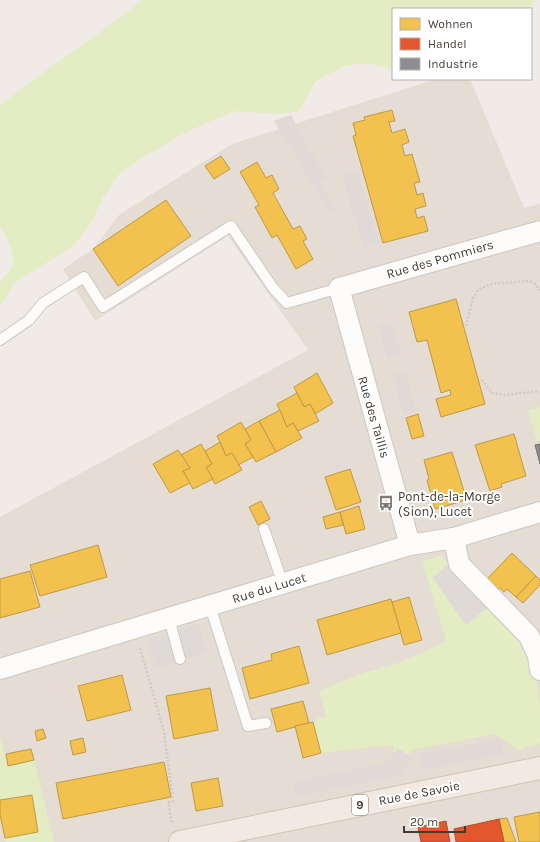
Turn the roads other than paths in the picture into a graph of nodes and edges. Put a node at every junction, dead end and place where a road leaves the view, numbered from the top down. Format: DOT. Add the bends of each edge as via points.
graph roads {
  1 [pos="540,231"];
  2 [pos="340,288"];
  3 [pos="0,340"];
  4 [pos="540,512"];
  5 [pos="264,529"];
  6 [pos="454,538"];
  7 [pos="410,545"];
  8 [pos="283,584"];
  9 [pos="210,606"];
  10 [pos="169,618"];
  11 [pos="180,659"];
  12 [pos="0,669"];
  13 [pos="540,670"];
  14 [pos="266,723"];
  15 [pos="540,768"];
  16 [pos="177,835"];
  1 -- 2 [label="street, Rue des Pommiers"];
  2 -- 3 [label="lane" via="287,303 273,288 231,226 103,307 84,277 43,303 28,320"];
  2 -- 7 [label="street, Rue des Taillis"];
  4 -- 6 [label="street, Rue du Lucet"];
  5 -- 8 [label="lane"];
  6 -- 7 [label="street, Rue du Lucet"];
  6 -- 13 [label="street" via="459,564 529,636 538,656"];
  7 -- 8 [label="street, Rue du Lucet"];
  8 -- 9 [label="street, Rue du Lucet"];
  9 -- 10 [label="street, Rue du Lucet"];
  9 -- 14 [label="lane" via="248,726"];
  10 -- 11 [label="lane"];
  10 -- 12 [label="street, Rue du Lucet"];
  15 -- 16 [label="main road, Rue de Savoie / 9"];
}
